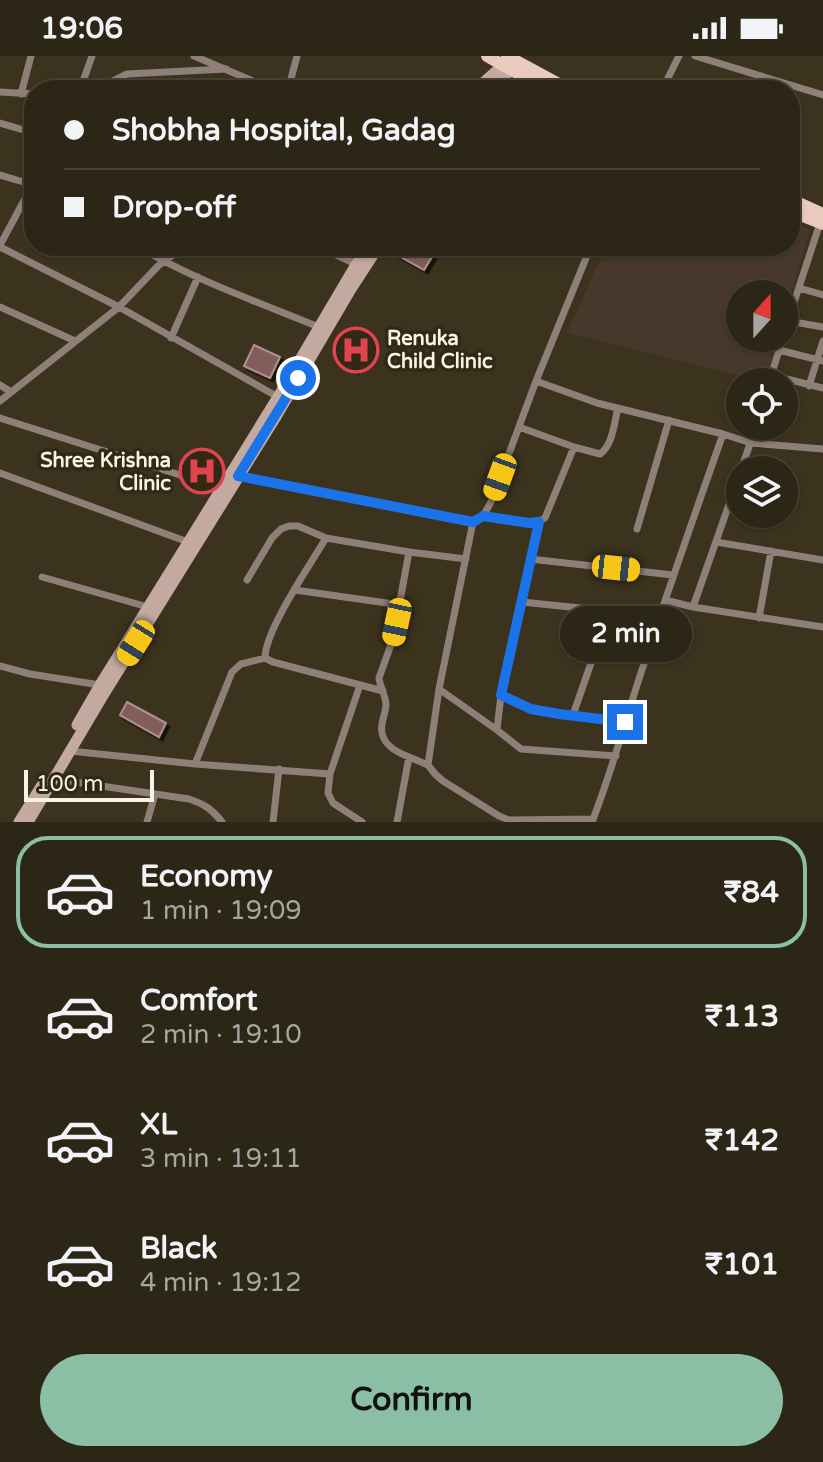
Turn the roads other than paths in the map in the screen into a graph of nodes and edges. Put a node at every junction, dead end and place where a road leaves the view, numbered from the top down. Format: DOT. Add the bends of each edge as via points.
graph roads {
  1 [pos="31,56"];
  2 [pos="92,56"];
  3 [pos="194,56"];
  4 [pos="297,56"];
  5 [pos="487,56"];
  6 [pos="679,56"];
  7 [pos="695,56"];
  8 [pos="514,61"];
  9 [pos="226,69"];
  10 [pos="25,80"];
  11 [pos="83,80"];
  12 [pos="118,80"];
  13 [pos="251,80"];
  14 [pos="291,80"];
  15 [pos="488,80"];
  16 [pos="496,80"];
  17 [pos="536,80"];
  18 [pos="551,80"];
  19 [pos="667,80"];
  20 [pos="774,80"];
  21 [pos="24,83"];
  22 [pos="800,88"];
  23 [pos="0,92"];
  24 [pos="21,94"];
  25 [pos="823,95"];
  26 [pos="0,123"];
  27 [pos="24,130"];
  28 [pos="0,175"];
  29 [pos="24,181"];
  30 [pos="24,202"];
  31 [pos="800,206"];
  32 [pos="800,214"];
  33 [pos="822,220"];
  34 [pos="0,246"];
  35 [pos="154,256"];
  36 [pos="172,256"];
  37 [pos="338,256"];
  38 [pos="361,256"];
  39 [pos="372,256"];
  40 [pos="587,256"];
  41 [pos="164,262"];
  42 [pos="356,264"];
  43 [pos="198,277"];
  44 [pos="799,288"];
  45 [pos="798,291"];
  46 [pos="823,295"];
  47 [pos="0,307"];
  48 [pos="119,307"];
  49 [pos="798,323"];
  50 [pos="319,327"];
  51 [pos="823,327"];
  52 [pos="171,338"];
  53 [pos="75,341"];
  54 [pos="823,341"];
  55 [pos="786,352"];
  56 [pos="820,361"];
  57 [pos="536,381"];
  58 [pos="798,384"];
  59 [pos="0,385"];
  60 [pos="809,386"];
  61 [pos="823,388"];
  62 [pos="11,392"];
  63 [pos="278,397"];
  64 [pos="0,401"];
  65 [pos="618,408"];
  66 [pos="0,418"];
  67 [pos="669,420"];
  68 [pos="519,427"];
  69 [pos="723,434"];
  70 [pos="752,440"];
  71 [pos="751,443"];
  72 [pos="574,447"];
  73 [pos="823,449"];
  74 [pos="747,456"];
  75 [pos="0,473"];
  76 [pos="238,476"];
  77 [pos="221,488"];
  78 [pos="726,514"];
  79 [pos="483,516"];
  80 [pos="473,522"];
  81 [pos="539,522"];
  82 [pos="637,529"];
  83 [pos="326,538"];
  84 [pos="188,542"];
  85 [pos="716,542"];
  86 [pos="771,551"];
  87 [pos="409,552"];
  88 [pos="466,559"];
  89 [pos="530,559"];
  90 [pos="823,560"];
  91 [pos="673,575"];
  92 [pos="42,577"];
  93 [pos="247,580"];
  94 [pos="295,590"];
  95 [pos="665,600"];
  96 [pos="522,602"];
  97 [pos="401,605"];
  98 [pos="148,607"];
  99 [pos="693,607"];
  100 [pos="609,611"];
  101 [pos="660,616"];
  102 [pos="759,618"];
  103 [pos="823,627"];
  104 [pos="265,658"];
  105 [pos="0,666"];
  106 [pos="100,685"];
  107 [pos="360,685"];
  108 [pos="439,689"];
  109 [pos="383,691"];
  110 [pos="501,695"];
  111 [pos="573,715"];
  112 [pos="625,722"];
  113 [pos="497,730"];
  114 [pos="70,751"];
  115 [pos="616,756"];
  116 [pos="409,757"];
  117 [pos="195,764"];
  118 [pos="428,765"];
  119 [pos="279,769"];
  120 [pos="330,774"];
  121 [pos="54,779"];
  122 [pos="155,794"];
  123 [pos="509,821"];
  124 [pos="593,821"];
  125 [pos="19,822"];
  126 [pos="28,822"];
  127 [pos="147,822"];
  128 [pos="222,822"];
  129 [pos="273,822"];
  130 [pos="362,822"];
  131 [pos="397,822"];
  1 -- 10 [label="street"];
  2 -- 11 [label="street"];
  3 -- 9 [label="street"];
  4 -- 14 [label="street"];
  5 -- 8 [label="main road"];
  6 -- 19 [label="street"];
  7 -- 20 [label="street"];
  8 -- 15 [label="main road"];
  8 -- 16 [label="main road"];
  8 -- 17 [label="main road"];
  8 -- 18 [label="main road"];
  9 -- 12 [label="street" via="127,74"];
  9 -- 13 [label="street"];
  21 -- 24 [label="street"];
  22 -- 25 [label="street"];
  23 -- 24 [label="street"];
  26 -- 27 [label="street"];
  28 -- 29 [label="street"];
  30 -- 34 [label="street"];
  31 -- 33 [label="main road"];
  32 -- 33 [label="main road"];
  33 -- 44 [label="street"];
  34 -- 48 [label="street"];
  35 -- 41 [label="street"];
  36 -- 41 [label="street"];
  37 -- 42 [label="street"];
  38 -- 42 [label="main road"];
  39 -- 76 [label="main road"];
  40 -- 57 [label="street"];
  41 -- 43 [label="street"];
  41 -- 48 [label="street"];
  42 -- 50 [label="main road"];
  43 -- 50 [label="street"];
  43 -- 52 [label="street"];
  44 -- 45 [label="street"];
  44 -- 46 [label="street"];
  47 -- 53 [label="street"];
  48 -- 52 [label="street"];
  48 -- 53 [label="street"];
  49 -- 51 [label="street"];
  50 -- 63 [label="main road"];
  52 -- 63 [label="street"];
  53 -- 62 [label="street"];
  54 -- 56 [label="street"];
  55 -- 56 [label="street"];
  56 -- 60 [label="street"];
  57 -- 65 [label="street"];
  57 -- 68 [label="street"];
  58 -- 60 [label="street"];
  59 -- 62 [label="street"];
  60 -- 61 [label="street"];
  62 -- 64 [label="street"];
  63 -- 77 [label="main road"];
  65 -- 67 [label="street"];
  65 -- 72 [label="street" via="606,450 600,454"];
  66 -- 77 [label="street"];
  67 -- 69 [label="street"];
  67 -- 82 [label="street"];
  68 -- 72 [label="street"];
  68 -- 79 [label="street"];
  69 -- 71 [label="street"];
  69 -- 91 [label="street"];
  70 -- 71 [label="street"];
  71 -- 73 [label="street"];
  71 -- 74 [label="street"];
  72 -- 81 [label="street" via="549,512"];
  75 -- 84 [label="street"];
  76 -- 80 [label="street"];
  76 -- 114 [label="main road"];
  77 -- 84 [label="main road"];
  78 -- 85 [label="street"];
  79 -- 80 [label="street"];
  79 -- 81 [label="street"];
  80 -- 88 [label="street"];
  81 -- 89 [label="street"];
  83 -- 87 [label="street"];
  83 -- 93 [label="street" via="298,526 281,529"];
  83 -- 94 [label="street"];
  84 -- 98 [label="main road"];
  85 -- 86 [label="street"];
  85 -- 99 [label="street"];
  86 -- 90 [label="street"];
  86 -- 102 [label="street"];
  87 -- 88 [label="street"];
  87 -- 97 [label="street"];
  88 -- 108 [label="street"];
  89 -- 91 [label="street"];
  89 -- 96 [label="street"];
  91 -- 95 [label="street"];
  92 -- 98 [label="street"];
  94 -- 97 [label="street"];
  94 -- 104 [label="street" via="273,627"];
  95 -- 99 [label="street"];
  95 -- 101 [label="street"];
  96 -- 100 [label="street"];
  96 -- 110 [label="street"];
  97 -- 109 [label="street" via="379,678"];
  98 -- 106 [label="main road"];
  99 -- 102 [label="street"];
  100 -- 101 [label="street"];
  100 -- 111 [label="street"];
  101 -- 112 [label="street"];
  102 -- 103 [label="street"];
  104 -- 107 [label="street"];
  104 -- 117 [label="street" via="232,672"];
  105 -- 106 [label="street"];
  106 -- 125 [label="main road"];
  107 -- 109 [label="street"];
  107 -- 120 [label="street"];
  108 -- 113 [label="street"];
  108 -- 118 [label="street"];
  109 -- 116 [label="street" via="381,734 391,748"];
  110 -- 111 [label="street" via="531,709"];
  110 -- 113 [label="street"];
  111 -- 112 [label="street"];
  112 -- 115 [label="street"];
  113 -- 115 [label="street" via="521,749"];
  114 -- 117 [label="street"];
  114 -- 121 [label="main road"];
  115 -- 124 [label="street"];
  116 -- 118 [label="street"];
  116 -- 131 [label="street"];
  117 -- 119 [label="street"];
  118 -- 123 [label="street" via="443,781"];
  119 -- 120 [label="street"];
  119 -- 129 [label="street"];
  120 -- 130 [label="street" via="333,803"];
  121 -- 122 [label="street"];
  121 -- 126 [label="main road"];
  122 -- 127 [label="street"];
  122 -- 128 [label="street" via="203,803"];
  123 -- 124 [label="street"];
}
